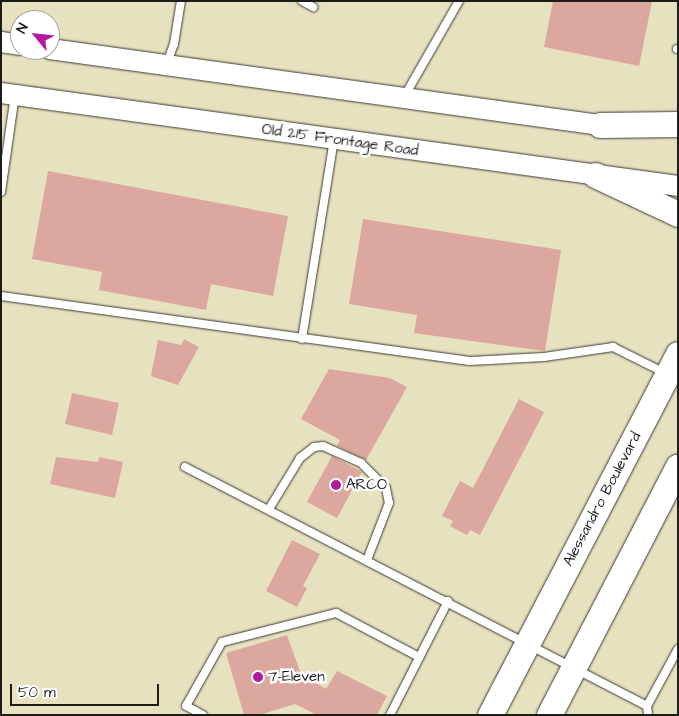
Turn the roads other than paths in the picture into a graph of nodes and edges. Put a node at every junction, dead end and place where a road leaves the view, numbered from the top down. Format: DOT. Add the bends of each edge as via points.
graph roads {
  1 [pos="181,1"];
  2 [pos="302,1"];
  3 [pos="460,1"];
  4 [pos="313,7"];
  5 [pos="60,50"];
  6 [pos="167,65"];
  7 [pos="8,94"];
  8 [pos="403,98"];
  9 [pos="678,124"];
  10 [pos="600,126"];
  11 [pos="678,137"];
  12 [pos="334,139"];
  13 [pos="595,174"];
  14 [pos="678,186"];
  15 [pos="1,192"];
  16 [pos="678,214"];
  17 [pos="1,296"];
  18 [pos="302,339"];
  19 [pos="673,364"];
  20 [pos="678,466"];
  21 [pos="186,467"];
  22 [pos="269,509"];
  23 [pos="367,560"];
  24 [pos="448,601"];
  25 [pos="527,644"];
  26 [pos="678,649"];
  27 [pos="419,658"];
  28 [pos="574,667"];
  29 [pos="647,706"];
  30 [pos="203,715"];
  31 [pos="390,715"];
  32 [pos="490,715"];
  33 [pos="549,715"];
  34 [pos="648,715"];
  1 -- 6 [label="lane"];
  2 -- 4 [label="lane"];
  3 -- 8 [label="lane"];
  5 -- 6 [label="street"];
  6 -- 8 [label="street"];
  7 -- 12 [label="street, Old 215 Frontage Road"];
  7 -- 15 [label="lane"];
  8 -- 10 [label="street"];
  9 -- 10 [label="main road"];
  10 -- 11 [label="street"];
  12 -- 13 [label="street, Old 215 Frontage Road"];
  12 -- 18 [label="lane"];
  13 -- 14 [label="street, Old 215 Frontage Road"];
  13 -- 16 [label="main road"];
  17 -- 18 [label="lane"];
  18 -- 19 [label="lane" via="470,361 544,357 613,347"];
  19 -- 25 [label="main road, Alessandro Boulevard"];
  20 -- 28 [label="main road"];
  21 -- 22 [label="lane"];
  22 -- 23 [label="lane"];
  22 -- 23 [label="lane" via="300,458 314,447 323,446 361,464 386,488 389,504"];
  23 -- 24 [label="lane"];
  24 -- 25 [label="lane"];
  24 -- 27 [label="lane"];
  25 -- 28 [label="lane"];
  25 -- 32 [label="main road, Alessandro Boulevard"];
  26 -- 29 [label="lane"];
  27 -- 30 [label="lane" via="336,613 222,642 186,706"];
  27 -- 31 [label="lane"];
  28 -- 29 [label="lane"];
  28 -- 33 [label="main road"];
  29 -- 34 [label="lane"];
}
